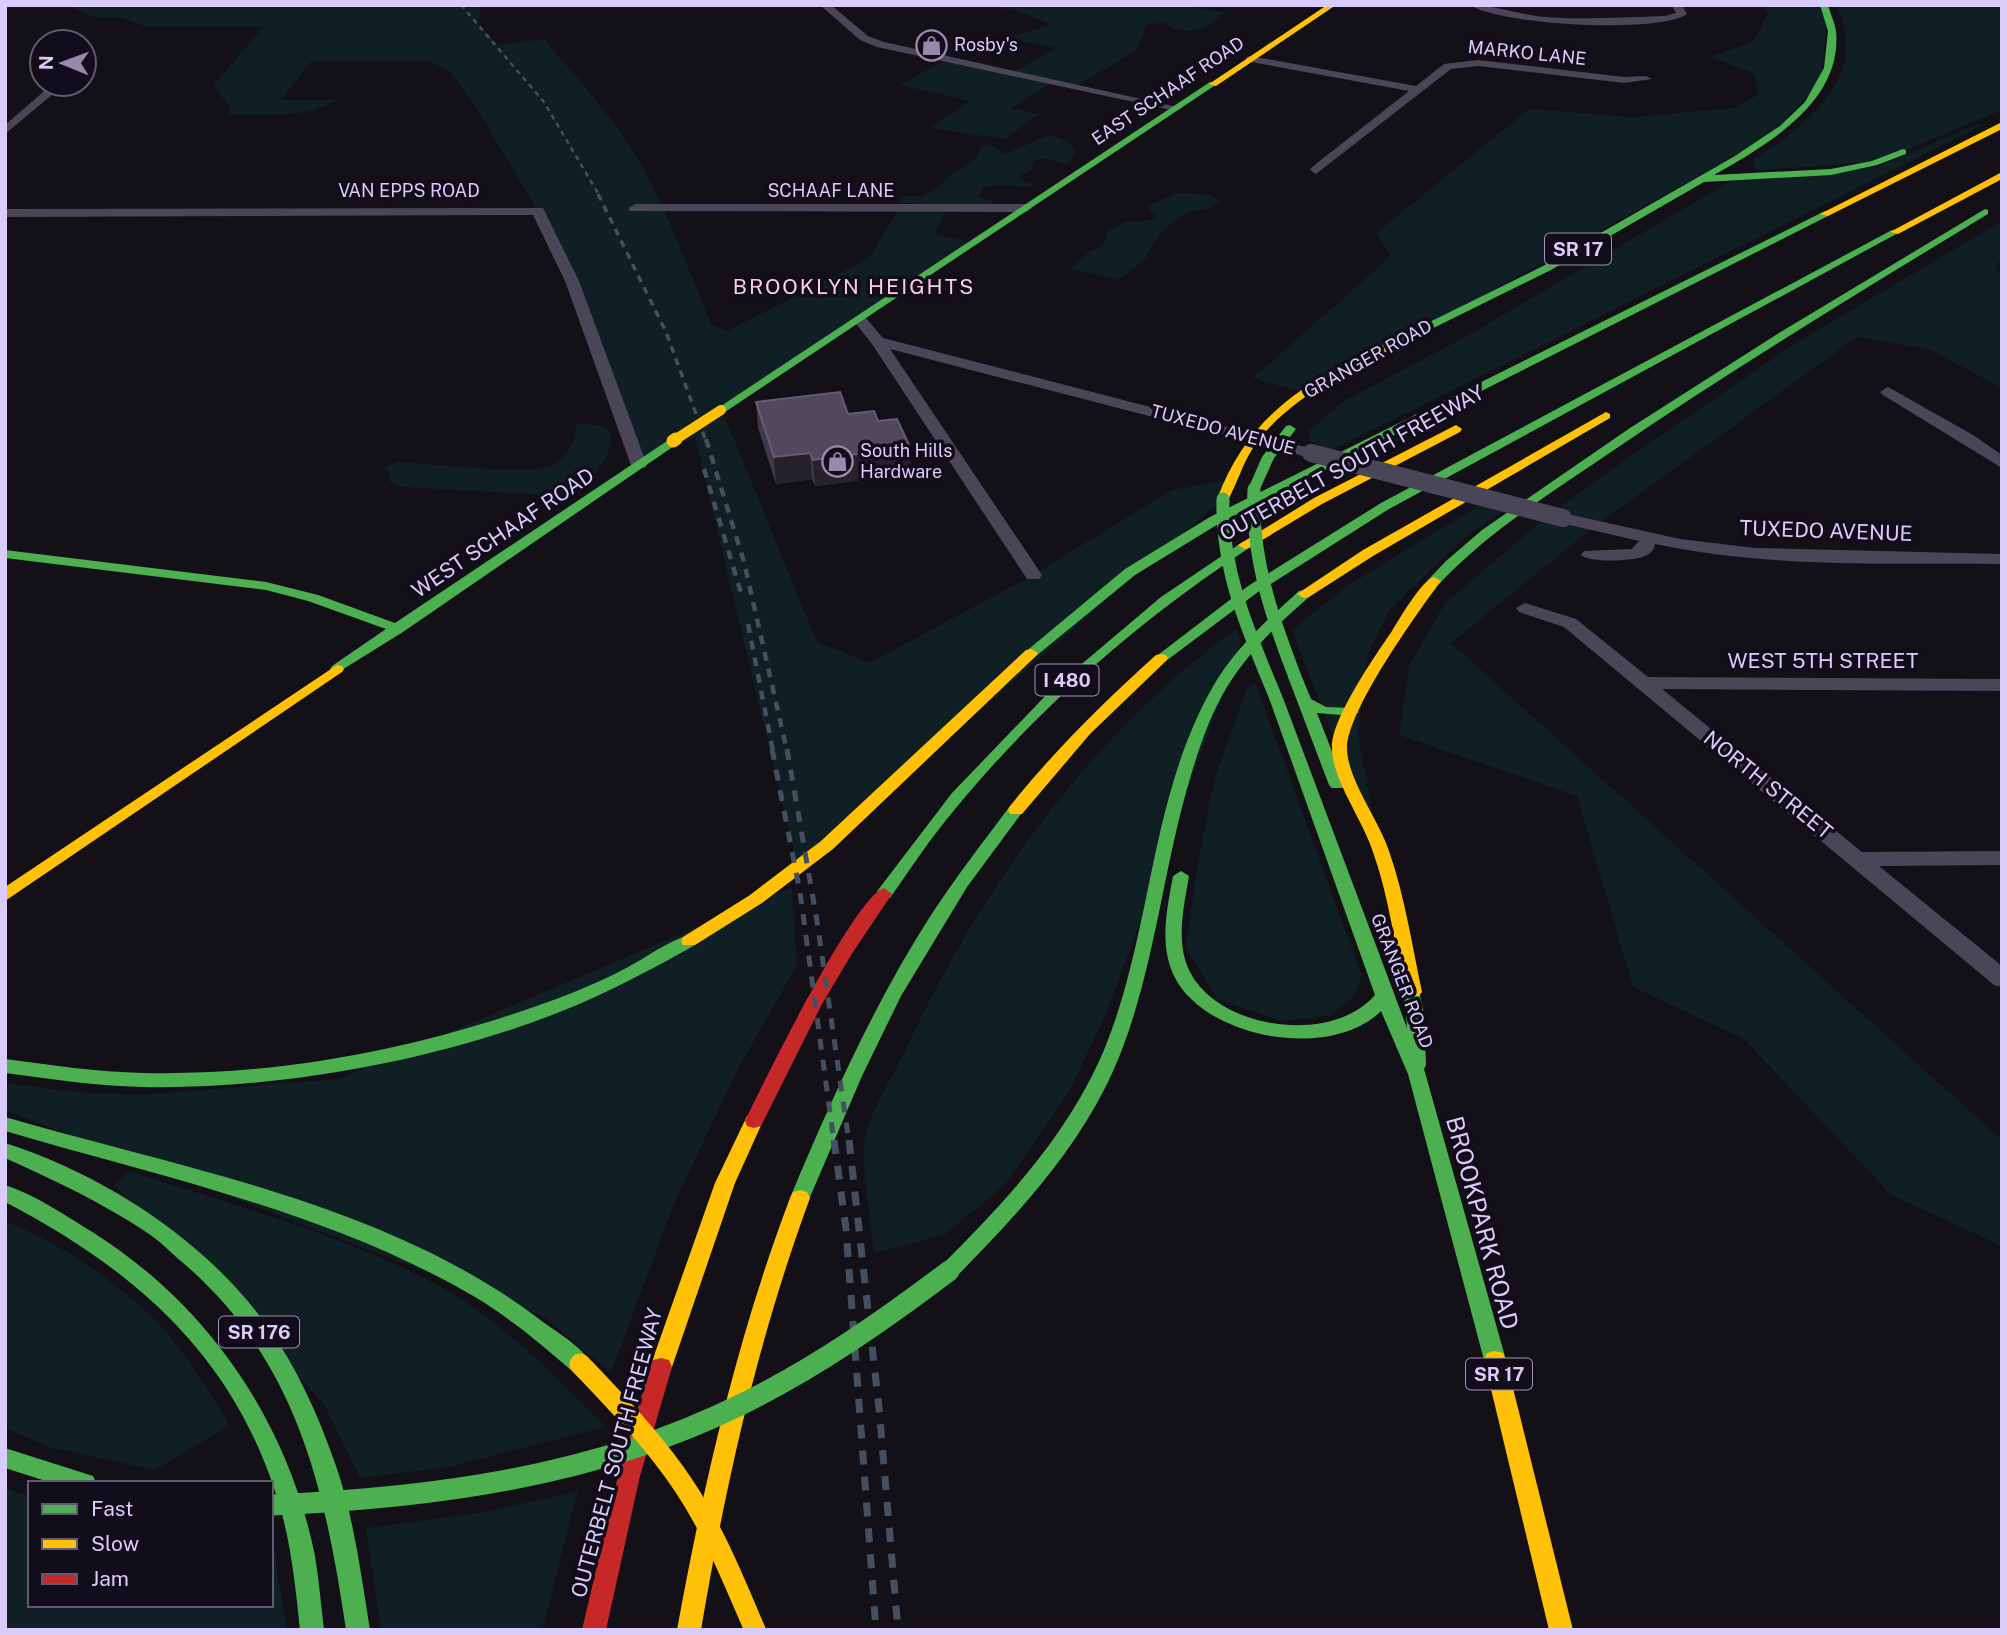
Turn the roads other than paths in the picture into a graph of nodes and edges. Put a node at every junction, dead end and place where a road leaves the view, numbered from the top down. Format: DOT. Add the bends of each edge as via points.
graph roads {
  1 [pos="825,5"];
  2 [pos="1332,5"];
  3 [pos="1475,5"];
  4 [pos="1677,5"];
  5 [pos="1824,5"];
  6 [pos="1836,5"];
  7 [pos="1250,59"];
  8 [pos="1646,79"];
  9 [pos="1417,89"];
  10 [pos="43,98"];
  11 [pos="1176,108"];
  12 [pos="2002,110"];
  13 [pos="2002,125"];
  14 [pos="5,131"];
  15 [pos="1951,132"];
  16 [pos="1921,145"];
  17 [pos="1754,159"];
  18 [pos="1316,170"];
  19 [pos="1726,174"];
  20 [pos="1780,175"];
  21 [pos="2002,175"];
  22 [pos="1699,179"];
  23 [pos="2002,202"];
  24 [pos="635,208"];
  25 [pos="1026,208"];
  26 [pos="5,213"];
  27 [pos="1882,240"];
  28 [pos="1833,285"];
  29 [pos="860,320"];
  30 [pos="1466,327"];
  31 [pos="878,341"];
  32 [pos="1888,392"];
  33 [pos="1619,408"];
  34 [pos="1301,419"];
  35 [pos="1472,420"];
  36 [pos="1252,438"];
  37 [pos="1276,443"];
  38 [pos="2002,463"];
  39 [pos="639,465"];
  40 [pos="1649,538"];
  41 [pos="5,554"];
  42 [pos="1590,555"];
  43 [pos="1997,559"];
  44 [pos="1033,575"];
  45 [pos="1525,608"];
  46 [pos="397,629"];
  47 [pos="1643,682"];
  48 [pos="2002,685"];
  49 [pos="1304,702"];
  50 [pos="1352,712"];
  51 [pos="1185,764"];
  52 [pos="1192,809"];
  53 [pos="1184,858"];
  54 [pos="2002,858"];
  55 [pos="1859,859"];
  56 [pos="5,895"];
  57 [pos="2002,979"];
  58 [pos="1413,992"];
  59 [pos="1384,996"];
  60 [pos="5,1066"];
  61 [pos="1417,1074"];
  62 [pos="5,1124"];
  63 [pos="5,1150"];
  64 [pos="5,1194"];
  65 [pos="5,1458"];
  66 [pos="79,1481"];
  67 [pos="273,1505"];
  68 [pos="312,1630"];
  69 [pos="358,1630"];
  70 [pos="594,1630"];
  71 [pos="689,1630"];
  72 [pos="755,1630"];
  73 [pos="1561,1630"];
  1 -- 11 [label="street" via="864,38 881,46"];
  2 -- 7 [label="main road, EAST SCHAAF ROAD"];
  3 -- 4 [label="street" via="1511,16 1555,19 1674,18 1682,14"];
  5 -- 22 [label="main road, GRANGER ROAD / SR 17" via="1833,48 1822,81 1807,104 1769,137"];
  6 -- 17 [label="main road, GRANGER ROAD / SR 17" via="1847,41 1837,83 1810,117"];
  7 -- 9 [label="street"];
  7 -- 11 [label="main road, EAST SCHAAF ROAD"];
  8 -- 9 [label="street, MARKO LANE" via="1469,62 1448,66"];
  9 -- 18 [label="street, MARKO LANE"];
  10 -- 14 [label="street"];
  11 -- 25 [label="main road, EAST SCHAAF ROAD"];
  12 -- 15 [label="main road"];
  13 -- 60 [label="main road" via="1178,541 1054,632 821,850 751,903 645,965 571,998 454,1038 321,1068 167,1080 79,1076"];
  16 -- 20 [label="main road" via="1859,168"];
  17 -- 19 [label="main road, GRANGER ROAD / SR 17"];
  17 -- 20 [label="main road" via="1753,166"];
  19 -- 20 [label="main road"];
  19 -- 22 [label="main road"];
  19 -- 30 [label="main road, GRANGER ROAD / SR 17"];
  21 -- 27 [label="main road, I 480"];
  22 -- 36 [label="main road, GRANGER ROAD / SR 17" via="1522,281 1362,362 1293,404"];
  23 -- 50 [label="main road" via="1698,388 1498,525 1436,576 1417,600"];
  24 -- 25 [label="street, SCHAAF LANE"];
  25 -- 29 [label="main road, WEST SCHAAF ROAD"];
  26 -- 39 [label="street, VAN EPPS ROAD" via="538,211 572,281"];
  27 -- 28 [label="main road" via="1868,264"];
  27 -- 71 [label="main road, I 480" via="1385,506 1286,564 1248,589 1131,685 1055,764 984,850 914,957 858,1060 817,1154 746,1364 697,1573"];
  29 -- 31 [label="street"];
  29 -- 39 [label="main road, WEST SCHAAF ROAD, bridge"];
  31 -- 36 [label="street, TUXEDO AVENUE"];
  31 -- 44 [label="street"];
  32 -- 38 [label="street"];
  33 -- 51 [label="main road" via="1339,572 1281,613 1246,647 1220,682"];
  34 -- 37 [label="main road, GRANGER ROAD / SR 17"];
  35 -- 70 [label="main road, OUTERBELT SOUTH FREEWAY / I 480" via="1271,527 1152,610 1080,668 1002,744 900,865 847,943 796,1034 696,1252 650,1394"];
  36 -- 37 [label="street, TUXEDO AVENUE"];
  36 -- 59 [label="main road, GRANGER ROAD / SR 17, bridge" via="1235,464 1223,499 1224,556"];
  37 -- 40 [label="street, TUXEDO AVENUE, bridge"];
  37 -- 49 [label="main road, GRANGER ROAD / SR 17, bridge" via="1254,489 1251,535 1257,576"];
  39 -- 46 [label="main road, WEST SCHAAF ROAD"];
  40 -- 42 [label="street" via="1644,550 1635,554"];
  40 -- 43 [label="street, TUXEDO AVENUE" via="1800,556"];
  41 -- 46 [label="main road" via="266,586"];
  45 -- 47 [label="street, NORTH STREET" via="1570,624"];
  46 -- 56 [label="main road, WEST SCHAAF ROAD"];
  47 -- 48 [label="street, WEST 5TH STREET"];
  47 -- 55 [label="street, NORTH STREET"];
  49 -- 50 [label="main road" via="1324,711"];
  49 -- 58 [label="main road, GRANGER ROAD / SR 17"];
  50 -- 58 [label="main road" via="1340,738 1341,754 1376,835"];
  51 -- 52 [label="main road"];
  51 -- 67 [label="main road, bridge" via="1115,1047 1073,1129 1037,1179 949,1271 828,1359 696,1425 487,1487 404,1499"];
  53 -- 59 [label="main road" via="1173,925 1177,962 1184,979 1214,1010 1251,1028 1303,1031 1354,1020 1370,1012"];
  54 -- 55 [label="street"];
  55 -- 57 [label="street, NORTH STREET"];
  58 -- 61 [label="main road, GRANGER ROAD / SR 17" via="1418,1022"];
  59 -- 61 [label="main road, GRANGER ROAD / SR 17"];
  61 -- 73 [label="main road, BROOKPARK ROAD / SR 17" via="1487,1325"];
  62 -- 72 [label="main road, bridge" via="273,1204 390,1246 470,1283 527,1320 580,1364 635,1422 684,1487 717,1545"];
  63 -- 69 [label="main road, SR 176" via="78,1178 167,1234 220,1281 255,1325 282,1368 328,1474 345,1527"];
  64 -- 68 [label="main road, SR 176" via="99,1243 187,1318 232,1375 282,1476 298,1534"];
  65 -- 66 [label="main road"];
}
